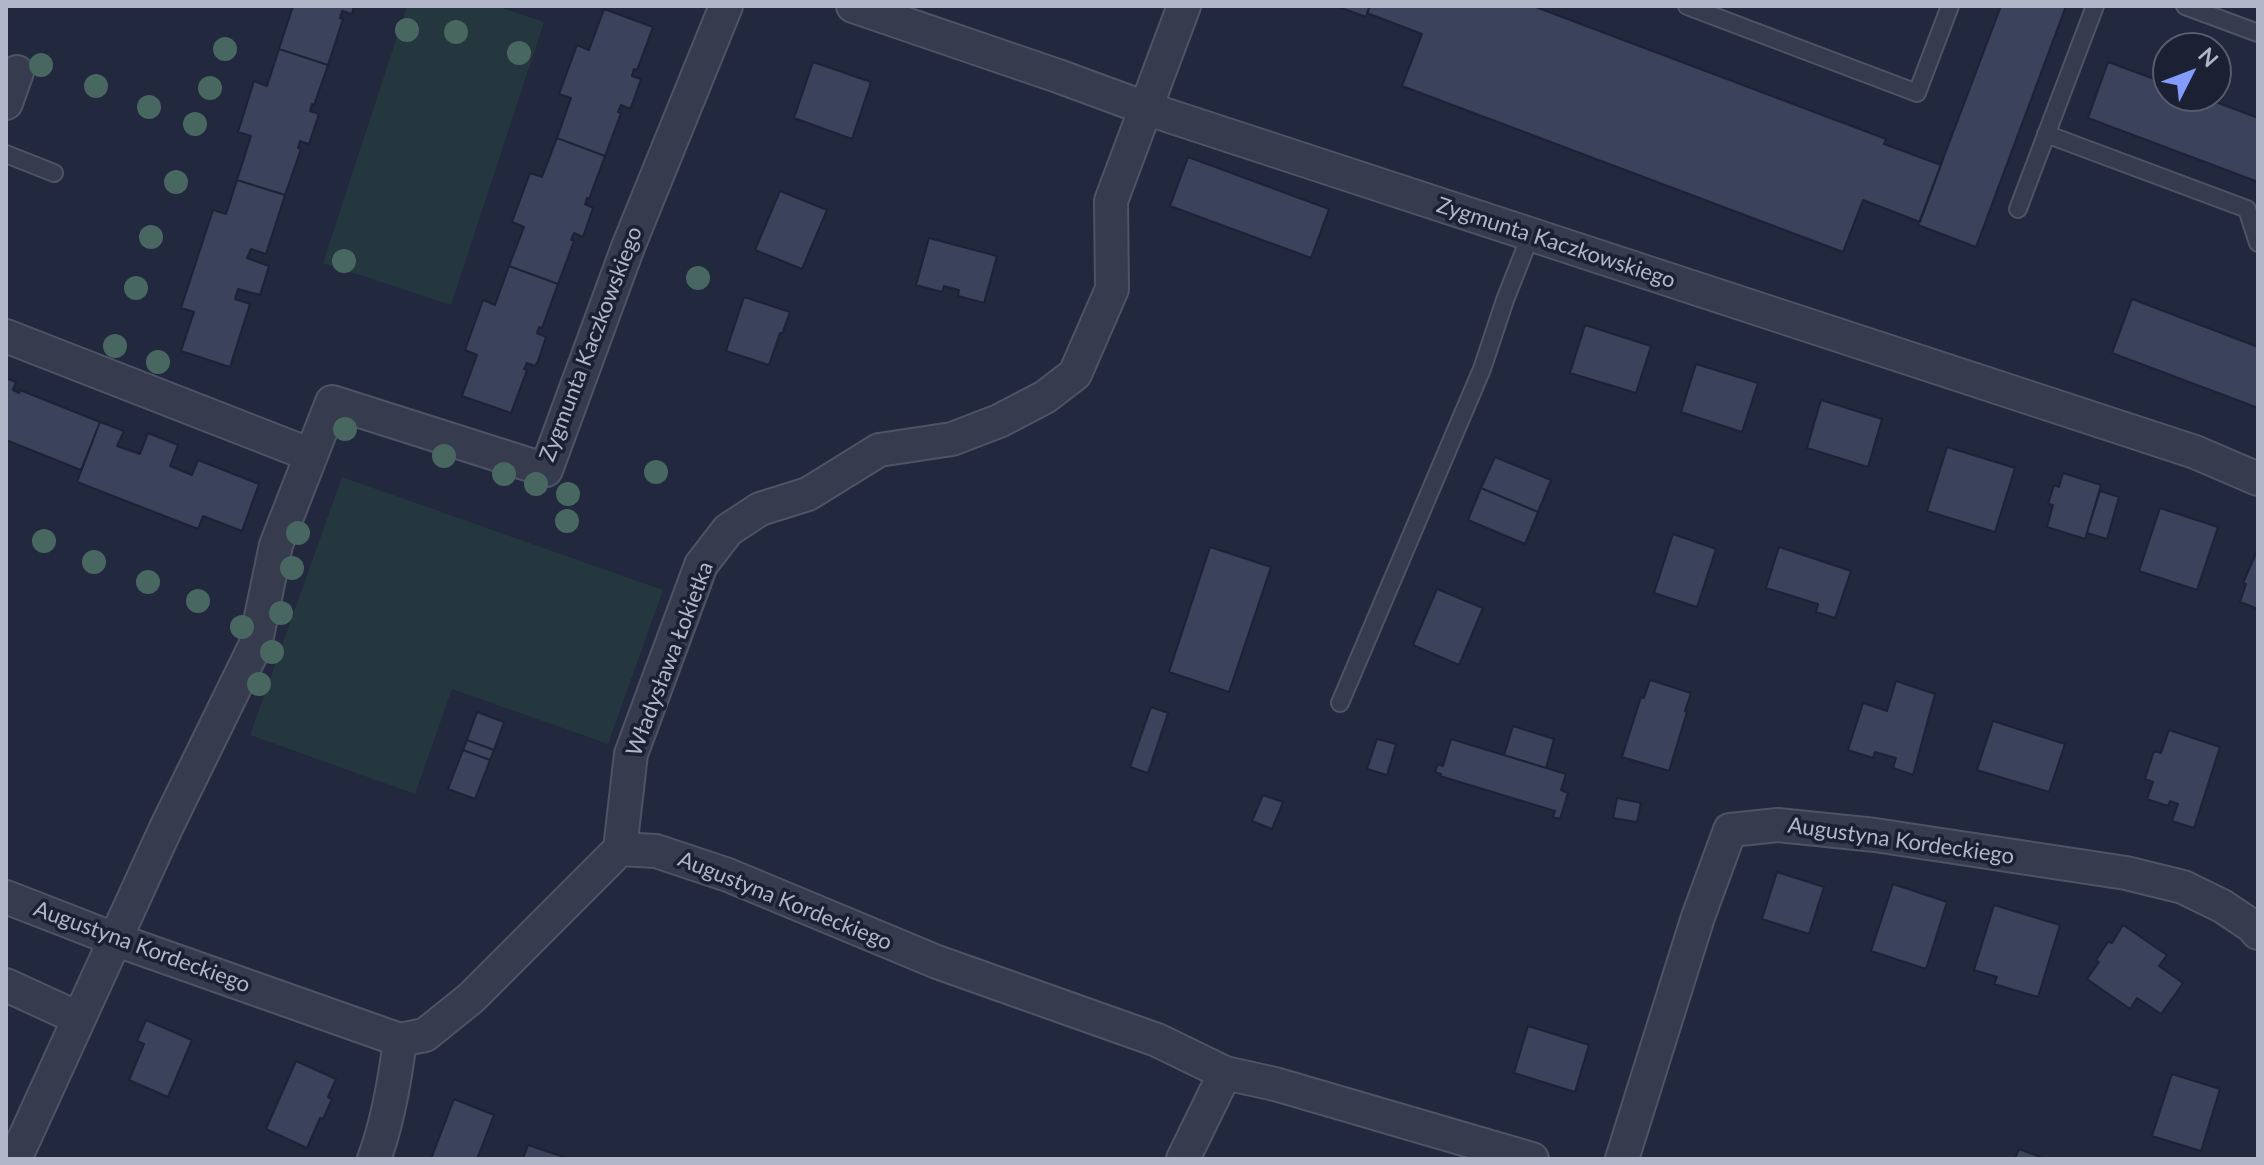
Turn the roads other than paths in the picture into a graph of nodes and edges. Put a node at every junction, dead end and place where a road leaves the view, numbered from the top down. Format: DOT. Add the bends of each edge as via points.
graph roads {
  1 [pos="726,6"];
  2 [pos="853,6"];
  3 [pos="1184,6"];
  4 [pos="1687,6"];
  5 [pos="1950,6"];
  6 [pos="2095,6"];
  7 [pos="2185,6"];
  8 [pos="2258,33"];
  9 [pos="17,72"];
  10 [pos="6,103"];
  11 [pos="1145,108"];
  12 [pos="2046,134"];
  13 [pos="6,154"];
  14 [pos="54,173"];
  15 [pos="2018,209"];
  16 [pos="1531,234"];
  17 [pos="2258,243"];
  18 [pos="6,336"];
  19 [pos="311,455"];
  20 [pos="2258,479"];
  21 [pos="1340,703"];
  22 [pos="620,849"];
  23 [pos="6,897"];
  24 [pos="2258,933"];
  25 [pos="114,939"];
  26 [pos="6,985"];
  27 [pos="78,1018"];
  28 [pos="400,1040"];
  29 [pos="1225,1073"];
  30 [pos="15,1159"];
  31 [pos="374,1159"];
  32 [pos="1183,1159"];
  33 [pos="1532,1159"];
  34 [pos="1622,1159"];
  1 -- 19 [label="street, Zygmunta Kaczkowskiego" via="628,247 546,470 332,402"];
  2 -- 11 [label="street, Zygmunta Kaczkowskiego"];
  3 -- 11 [label="street, Władysława Łokietka"];
  4 -- 5 [label="lane" via="1917,93"];
  6 -- 12 [label="lane"];
  7 -- 8 [label="lane"];
  9 -- 10 [label="street"];
  11 -- 16 [label="street, Zygmunta Kaczkowskiego"];
  11 -- 22 [label="street, Władysława Łokietka" via="1111,201 1112,289 1075,374 999,421 952,439 879,450 808,494 760,509 728,530 701,565 631,754"];
  12 -- 15 [label="lane"];
  12 -- 17 [label="lane" via="2247,209"];
  13 -- 14 [label="lane"];
  16 -- 20 [label="street, Zygmunta Kaczkowskiego" via="2180,447"];
  16 -- 21 [label="lane" via="1482,369"];
  18 -- 19 [label="street"];
  19 -- 25 [label="street, Zygmunta Kaczkowskiego" via="276,545 255,646"];
  22 -- 28 [label="street" via="471,998 425,1035"];
  22 -- 29 [label="street, Augustyna Kordeckiego" via="656,851 728,875 937,962 1157,1040"];
  23 -- 25 [label="street, Augustyna Kordeckiego"];
  24 -- 34 [label="street, Augustyna Kordeckiego" via="2222,906 2183,887 2126,873 1875,835 1778,825 1730,830"];
  25 -- 27 [label="street, Zygmunta Kaczkowskiego"];
  25 -- 28 [label="street, Augustyna Kordeckiego"];
  26 -- 27 [label="street"];
  27 -- 30 [label="street, Zygmunta Kaczkowskiego"];
  28 -- 31 [label="street"];
  29 -- 32 [label="street"];
  29 -- 33 [label="street, Augustyna Kordeckiego"];
}
